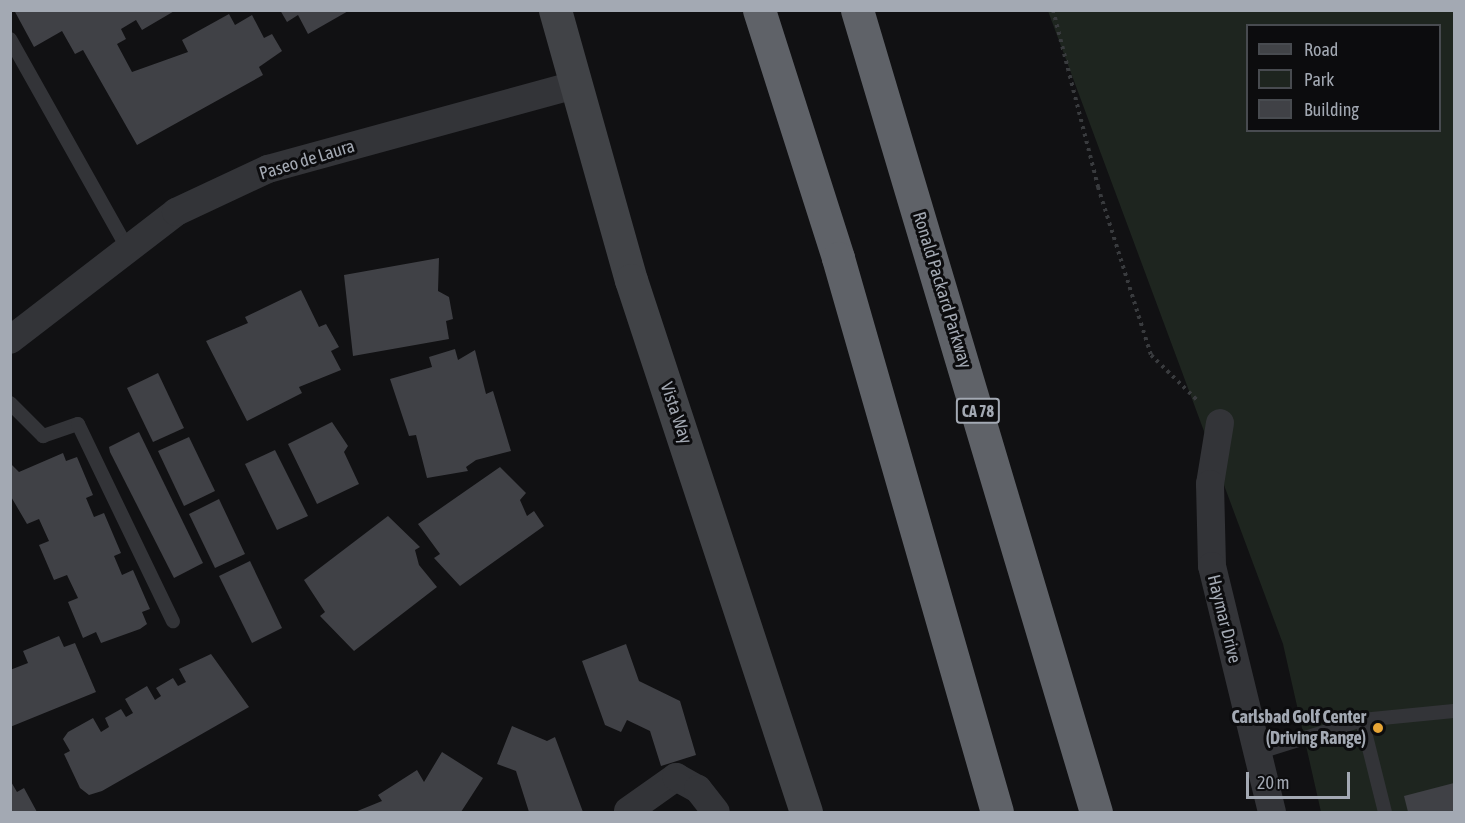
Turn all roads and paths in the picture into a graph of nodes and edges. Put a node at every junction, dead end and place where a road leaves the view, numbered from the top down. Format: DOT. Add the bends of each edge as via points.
graph roads {
  1 [pos="555,10"];
  2 [pos="759,10"];
  3 [pos="857,10"];
  4 [pos="1053,10"];
  5 [pos="10,39"];
  6 [pos="576,85"];
  7 [pos="128,249"];
  8 [pos="10,340"];
  9 [pos="10,403"];
  10 [pos="1220,423"];
  11 [pos="173,621"];
  12 [pos="1455,711"];
  13 [pos="1362,720"];
  14 [pos="1257,753"];
  15 [pos="628,811"];
  16 [pos="716,813"];
  17 [pos="806,813"];
  18 [pos="997,813"];
  19 [pos="1096,813"];
  20 [pos="1272,813"];
  21 [pos="1385,813"];
  1 -- 6 [label="main road, Vista Way"];
  2 -- 18 [label="highway" via="838,258"];
  3 -- 19 [label="highway, Ronald Packard Parkway / CA 78"];
  4 -- 10 [label="path" via="1098,187 1151,355"];
  5 -- 7 [label="lane"];
  6 -- 7 [label="street, Paseo de Laura" via="268,169 176,212"];
  6 -- 17 [label="main road, Vista Way" via="632,280"];
  7 -- 8 [label="street, Paseo de Laura"];
  9 -- 11 [label="lane" via="43,436 78,424"];
  10 -- 14 [label="street, Haymar Drive" via="1210,484 1212,566"];
  12 -- 13 [label="lane"];
  13 -- 14 [label="lane"];
  13 -- 21 [label="lane"];
  14 -- 20 [label="street, Haymar Drive"];
  15 -- 16 [label="street" via="676,777 698,789"];
}
